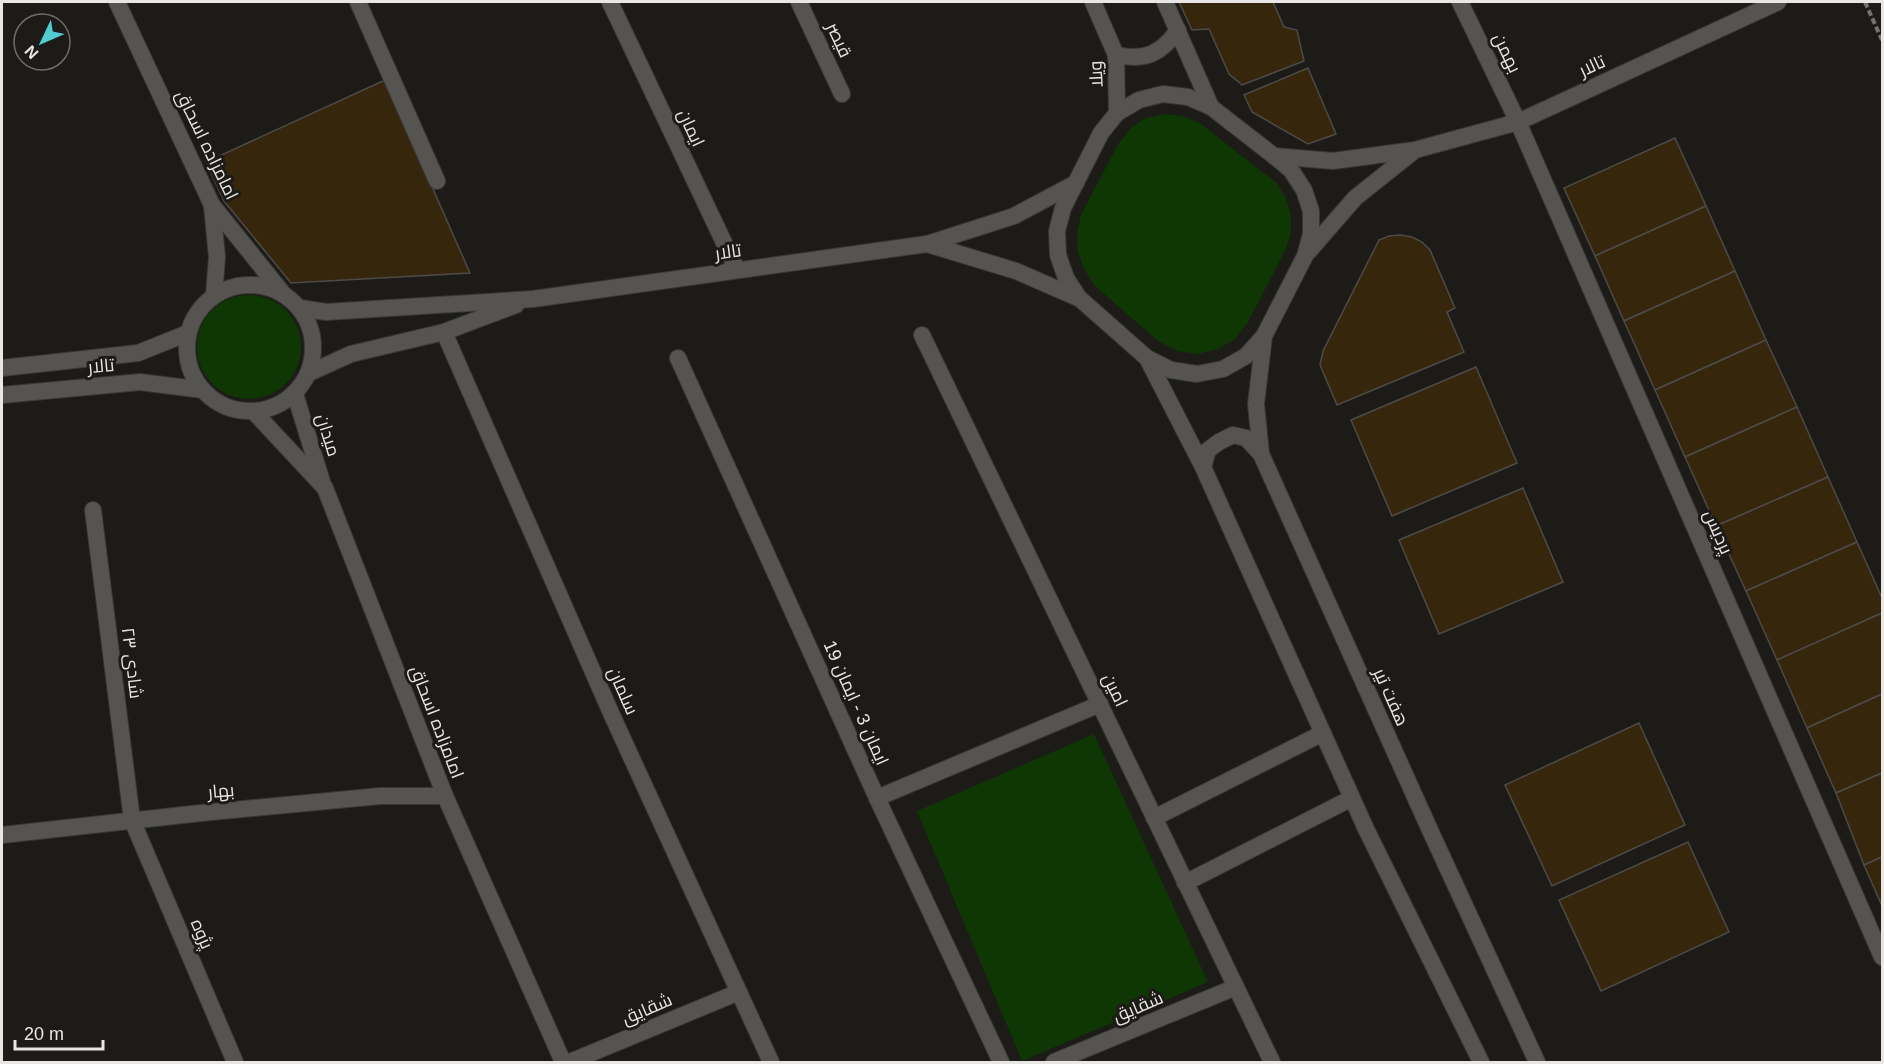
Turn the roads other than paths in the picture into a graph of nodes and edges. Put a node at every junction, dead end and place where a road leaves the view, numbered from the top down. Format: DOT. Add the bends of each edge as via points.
graph roads {
  1 [pos="117,2"];
  2 [pos="358,2"];
  3 [pos="609,2"];
  4 [pos="799,2"];
  5 [pos="1093,2"];
  6 [pos="1165,2"];
  7 [pos="1460,2"];
  8 [pos="1767,4"];
  9 [pos="1178,30"];
  10 [pos="1116,55"];
  11 [pos="842,94"];
  12 [pos="1211,107"];
  13 [pos="1117,113"];
  14 [pos="1518,122"];
  15 [pos="1415,150"];
  16 [pos="1274,156"];
  17 [pos="437,181"];
  18 [pos="1076,183"];
  19 [pos="212,206"];
  20 [pos="927,244"];
  21 [pos="1305,256"];
  22 [pos="737,270"];
  23 [pos="282,292"];
  24 [pos="214,295"];
  25 [pos="1079,298"];
  26 [pos="533,299"];
  27 [pos="300,308"];
  28 [pos="444,332"];
  29 [pos="188,333"];
  30 [pos="922,335"];
  31 [pos="1264,336"];
  32 [pos="678,358"];
  33 [pos="1147,358"];
  34 [pos="2,368"];
  35 [pos="309,373"];
  36 [pos="203,390"];
  37 [pos="295,394"];
  38 [pos="2,395"];
  39 [pos="254,411"];
  40 [pos="1261,454"];
  41 [pos="1203,467"];
  42 [pos="325,488"];
  43 [pos="93,510"];
  44 [pos="1100,704"];
  45 [pos="1323,734"];
  46 [pos="445,796"];
  47 [pos="877,798"];
  48 [pos="1352,798"];
  49 [pos="1154,818"];
  50 [pos="132,820"];
  51 [pos="2,835"];
  52 [pos="1185,883"];
  53 [pos="1882,957"];
  54 [pos="1236,987"];
  55 [pos="739,992"];
  56 [pos="236,1062"];
  57 [pos="563,1062"];
  58 [pos="570,1062"];
  59 [pos="771,1062"];
  60 [pos="1001,1062"];
  61 [pos="1054,1062"];
  62 [pos="1272,1062"];
  63 [pos="1481,1062"];
  64 [pos="1537,1062"];
  1 -- 19 [label="street, امامزاده اسحاق"];
  2 -- 17 [label="street"];
  3 -- 22 [label="street, ایمان"];
  4 -- 11 [label="street, قیصر"];
  5 -- 10 [label="street, ویلا"];
  6 -- 9 [label="street"];
  7 -- 14 [label="street, بهمن"];
  8 -- 14 [label="street, تالار"];
  9 -- 10 [label="street" via="1158,51 1131,58"];
  9 -- 12 [label="street"];
  10 -- 13 [label="street, ویلا"];
  12 -- 13 [label="street" via="1188,97 1163,94 1138,100"];
  12 -- 16 [label="street"];
  13 -- 18 [label="street" via="1101,133"];
  14 -- 15 [label="street, تالار"];
  14 -- 53 [label="street, پردیس"];
  15 -- 16 [label="street, تالار" via="1332,161"];
  15 -- 21 [label="street, تالار" via="1354,198"];
  16 -- 21 [label="street" via="1292,170 1308,200 1311,234"];
  18 -- 20 [label="street, تالار" via="1014,216"];
  18 -- 25 [label="street" via="1057,231 1066,278"];
  19 -- 23 [label="street, امامزاده اسحاق"];
  19 -- 24 [label="street" via="218,257"];
  20 -- 22 [label="street, تالار"];
  20 -- 25 [label="street, تالار" via="1016,271"];
  21 -- 31 [label="street"];
  22 -- 26 [label="street, تالار"];
  23 -- 24 [label="street" via="260,285 239,285"];
  23 -- 27 [label="street"];
  24 -- 29 [label="street" via="199,309"];
  25 -- 33 [label="street"];
  26 -- 27 [label="street, تالار" via="326,312"];
  26 -- 28 [label="street, تالار"];
  27 -- 35 [label="street" via="312,331 314,353"];
  28 -- 35 [label="street, تالار" via="351,354"];
  28 -- 55 [label="street, سلمان"];
  29 -- 34 [label="street, تالار" via="138,353"];
  29 -- 36 [label="street" via="187,355"];
  30 -- 44 [label="street, امین"];
  31 -- 33 [label="street" via="1246,356 1223,369 1197,374 1171,370"];
  31 -- 40 [label="street, هفت تیر" via="1256,404"];
  32 -- 47 [label="street, ایمان 3 - ایمان 19"];
  33 -- 41 [label="street"];
  35 -- 37 [label="street"];
  36 -- 38 [label="street, تالار" via="140,382"];
  36 -- 39 [label="street" via="231,409"];
  37 -- 39 [label="street" via="274,407"];
  37 -- 42 [label="street, میدان"];
  39 -- 42 [label="street, امامزاده اسحاق"];
  40 -- 41 [label="street" via="1246,438 1233,435 1208,450"];
  40 -- 64 [label="street, هفت تیر"];
  41 -- 45 [label="street"];
  42 -- 46 [label="street, امامزاده اسحاق"];
  43 -- 50 [label="street, شادی ۲۳"];
  44 -- 47 [label="street"];
  44 -- 49 [label="street, امین"];
  45 -- 48 [label="street"];
  45 -- 49 [label="street"];
  46 -- 50 [label="street, بهار" via="380,796"];
  46 -- 57 [label="street, امامزاده اسحاق"];
  47 -- 60 [label="street, ایمان 3 - ایمان 19"];
  48 -- 52 [label="street"];
  48 -- 63 [label="street"];
  49 -- 52 [label="street, امین"];
  50 -- 51 [label="street, بهار"];
  50 -- 56 [label="street, پژوه"];
  52 -- 54 [label="street, امین"];
  54 -- 61 [label="street, شقایق"];
  54 -- 62 [label="street, امین"];
  55 -- 58 [label="street, شقایق"];
  55 -- 59 [label="street, سلمان"];
}
